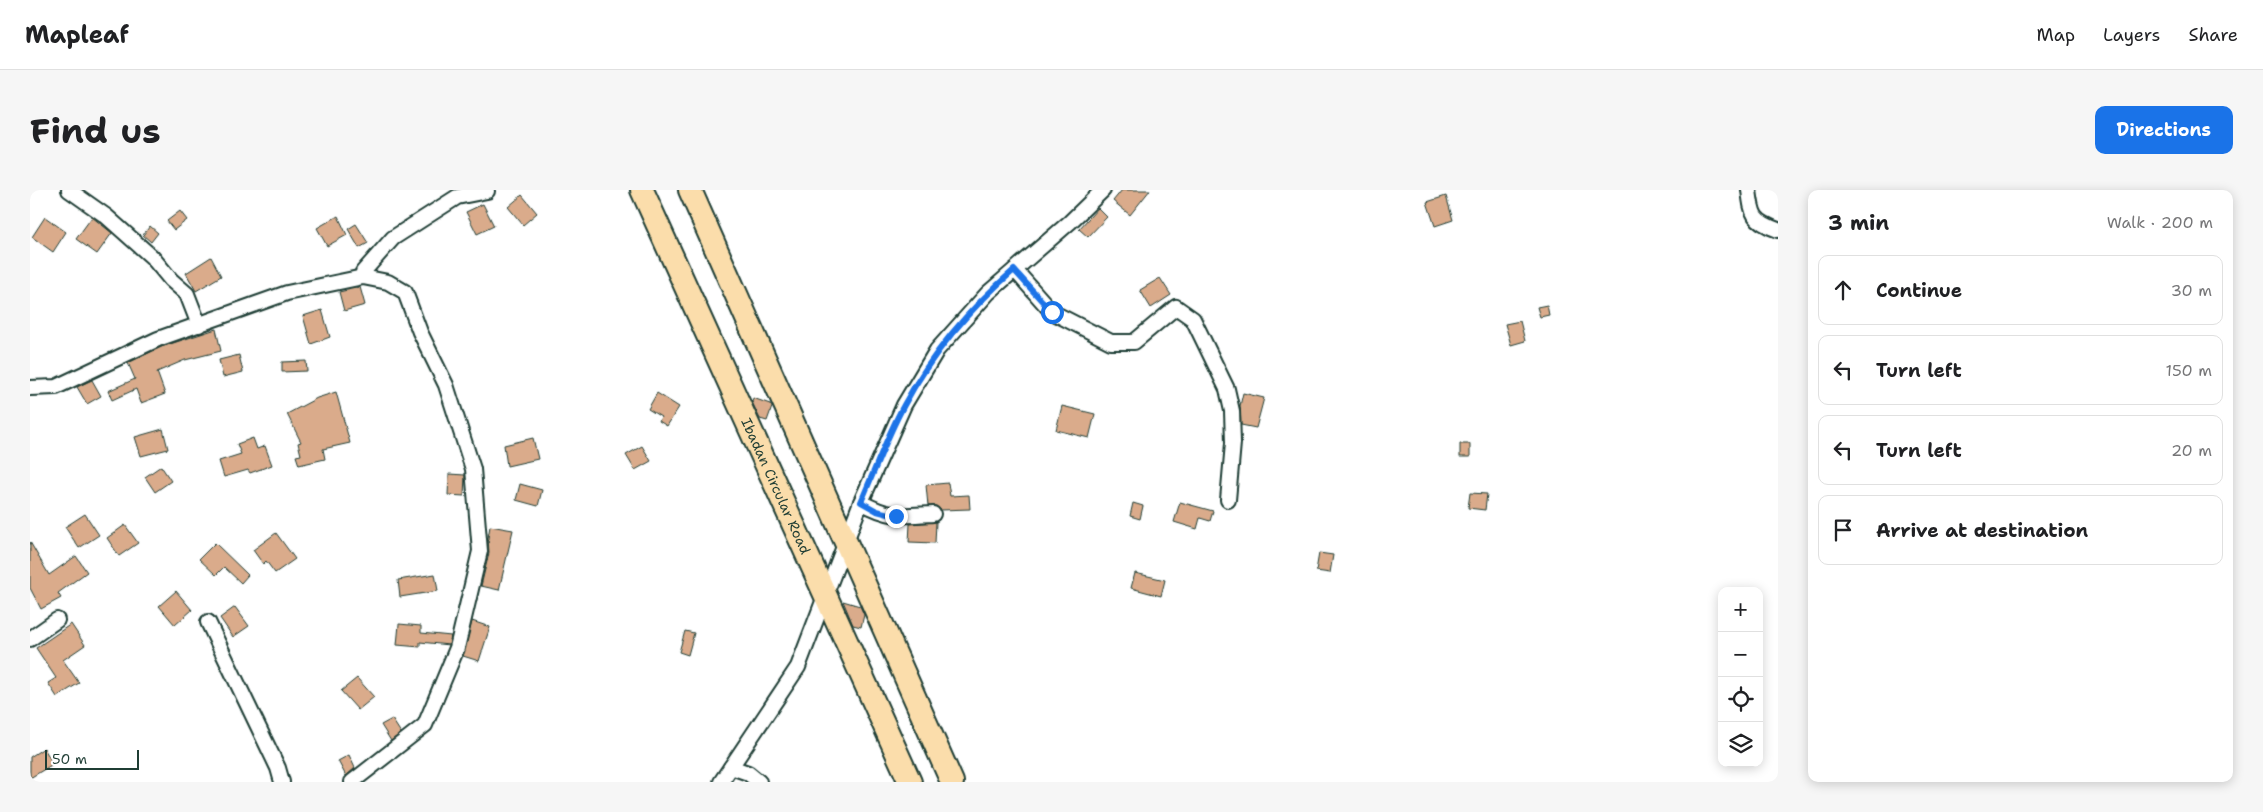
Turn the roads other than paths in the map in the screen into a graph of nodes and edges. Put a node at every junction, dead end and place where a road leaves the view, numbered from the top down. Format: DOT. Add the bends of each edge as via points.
graph roads {
  1 [pos="69,190"];
  2 [pos="642,190"];
  3 [pos="690,190"];
  4 [pos="1102,190"];
  5 [pos="1750,190"];
  6 [pos="487,191"];
  7 [pos="1778,230"];
  8 [pos="1014,270"];
  9 [pos="363,276"];
  10 [pos="199,324"];
  11 [pos="30,388"];
  12 [pos="1228,500"];
  13 [pos="861,502"];
  14 [pos="933,514"];
  15 [pos="58,620"];
  16 [pos="208,622"];
  17 [pos="30,639"];
  18 [pos="731,767"];
  19 [pos="282,782"];
  20 [pos="352,782"];
  21 [pos="721,782"];
  22 [pos="759,782"];
  23 [pos="910,782"];
  24 [pos="952,782"];
  1 -- 10 [label="street" via="106,216 152,257 187,294"];
  2 -- 23 [label="highway, Ibadan Circular Road"];
  3 -- 24 [label="highway"];
  4 -- 8 [label="street"];
  5 -- 7 [label="street" via="1752,212 1765,225"];
  6 -- 9 [label="street" via="457,197 393,238"];
  8 -- 12 [label="street" via="1052,312 1111,342 1134,342 1176,307 1192,319 1227,389 1232,411"];
  8 -- 13 [label="street" via="988,292 937,350 904,405"];
  9 -- 10 [label="street" via="287,293"];
  9 -- 20 [label="street" via="388,282 405,292 446,385 473,469 480,551 457,648 425,725"];
  10 -- 11 [label="street" via="158,339 56,387"];
  13 -- 14 [label="street" via="896,516"];
  13 -- 18 [label="street" via="798,667"];
  15 -- 17 [label="street"];
  16 -- 19 [label="street"];
  18 -- 21 [label="street"];
  18 -- 22 [label="street" via="748,773"];
}
